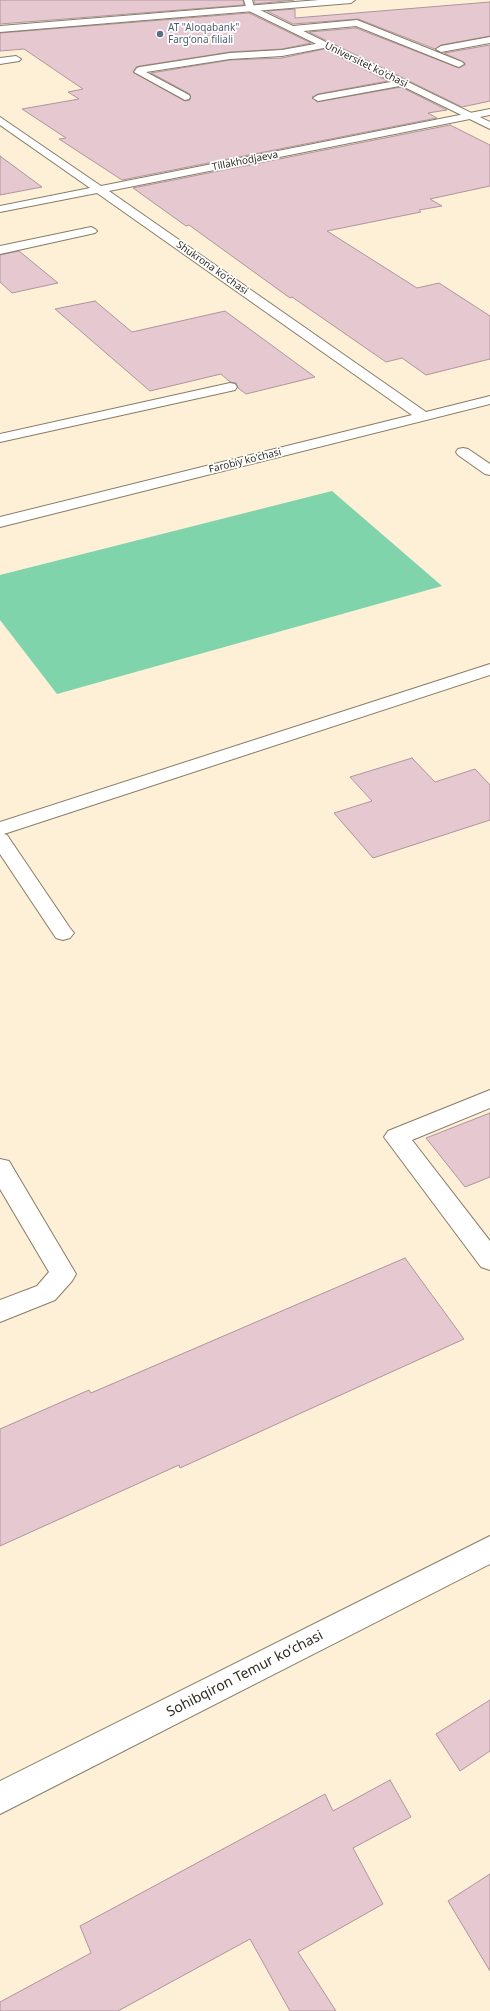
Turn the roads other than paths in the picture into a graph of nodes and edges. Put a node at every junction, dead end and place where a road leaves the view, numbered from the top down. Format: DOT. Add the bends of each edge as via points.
graph roads {
  1 [pos="350,0"];
  2 [pos="249,4"];
  3 [pos="52,24"];
  4 [pos="0,29"];
  5 [pos="293,29"];
  6 [pos="60,34"];
  7 [pos="490,40"];
  8 [pos="326,45"];
  9 [pos="441,49"];
  10 [pos="16,59"];
  11 [pos="0,61"];
  12 [pos="459,64"];
  13 [pos="402,83"];
  14 [pos="185,97"];
  15 [pos="318,98"];
  16 [pos="490,112"];
  17 [pos="470,116"];
  18 [pos="0,120"];
  19 [pos="490,126"];
  20 [pos="100,189"];
  21 [pos="0,209"];
  22 [pos="91,231"];
  23 [pos="0,250"];
  24 [pos="230,387"];
  25 [pos="490,400"];
  26 [pos="424,417"];
  27 [pos="0,438"];
  28 [pos="463,452"];
  29 [pos="490,471"];
  30 [pos="0,522"];
  31 [pos="487,674"];
  32 [pos="0,829"];
  33 [pos="0,839"];
  34 [pos="63,934"];
  35 [pos="490,1099"];
  36 [pos="0,1168"];
  37 [pos="490,1260"];
  38 [pos="0,1311"];
  39 [pos="490,1549"];
  40 [pos="0,1798"];
  1 -- 2 [label="street"];
  2 -- 3 [label="street"];
  2 -- 5 [label="street, Universitet ko'chasi"];
  3 -- 4 [label="street"];
  3 -- 6 [label="street"];
  5 -- 8 [label="street, Universitet ko'chasi"];
  5 -- 12 [label="street" via="357,23"];
  7 -- 9 [label="street"];
  8 -- 13 [label="street, Universitet ko'chasi"];
  8 -- 14 [label="street" via="282,53 230,56 140,70"];
  10 -- 11 [label="street"];
  13 -- 15 [label="street"];
  13 -- 17 [label="street, Universitet ko'chasi"];
  16 -- 17 [label="street, Tillakhodjaeva"];
  17 -- 19 [label="street, Universitet ko'chasi"];
  17 -- 20 [label="street, Tillakhodjaeva"];
  18 -- 20 [label="street, Shukrona koʻchasi"];
  20 -- 21 [label="street, Tillakhodjaeva"];
  20 -- 26 [label="street, Shukrona koʻchasi"];
  22 -- 23 [label="street"];
  24 -- 27 [label="street"];
  25 -- 26 [label="street, Farobiy ko'chasi"];
  26 -- 30 [label="street, Farobiy ko'chasi"];
  28 -- 29 [label="street"];
  31 -- 32 [label="street"];
  33 -- 34 [label="street"];
  35 -- 37 [label="street" via="396,1137"];
  36 -- 38 [label="street" via="63,1274 46,1293"];
  39 -- 40 [label="street, Sohibqiron Temur koʻchasi"];
}
